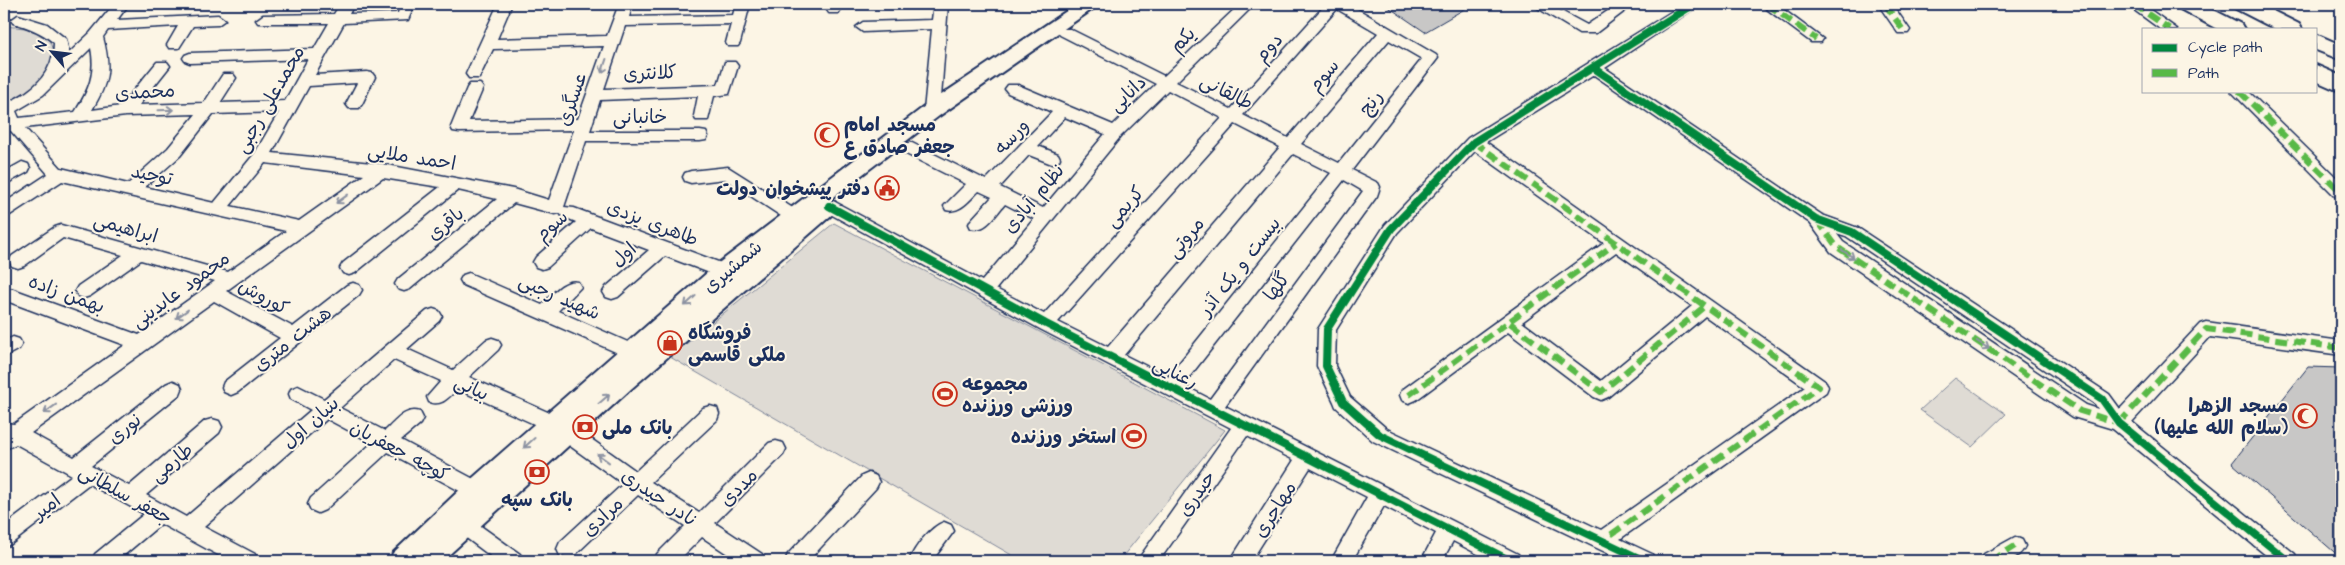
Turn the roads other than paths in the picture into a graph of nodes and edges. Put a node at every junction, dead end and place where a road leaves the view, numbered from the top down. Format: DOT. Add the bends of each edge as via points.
graph roads {
  1 [pos="122,4"];
  2 [pos="408,4"];
  3 [pos="505,4"];
  4 [pos="626,4"];
  5 [pos="743,4"];
  6 [pos="941,4"];
  7 [pos="1088,4"];
  8 [pos="1105,4"];
  9 [pos="1248,4"];
  10 [pos="1334,4"];
  11 [pos="1339,4"];
  12 [pos="1538,4"];
  13 [pos="1627,4"];
  14 [pos="1694,4"];
  15 [pos="1766,4"];
  16 [pos="1885,4"];
  17 [pos="2133,4"];
  18 [pos="2187,4"];
  19 [pos="2243,4"];
  20 [pos="343,10"];
  21 [pos="740,19"];
  22 [pos="18,20"];
  23 [pos="218,20"];
  24 [pos="263,20"];
  25 [pos="189,22"];
  26 [pos="619,22"];
  27 [pos="939,24"];
  28 [pos="863,27"];
  29 [pos="2169,28"];
  30 [pos="2232,28"];
  31 [pos="2290,28"];
  32 [pos="1060,29"];
  33 [pos="1903,30"];
  34 [pos="100,31"];
  35 [pos="1387,32"];
  36 [pos="1816,40"];
  37 [pos="612,42"];
  38 [pos="2318,42"];
  39 [pos="733,43"];
  40 [pos="488,44"];
  41 [pos="174,45"];
  42 [pos="2341,53"];
  43 [pos="319,54"];
  44 [pos="190,58"];
  45 [pos="162,66"];
  46 [pos="730,66"];
  47 [pos="1594,68"];
  48 [pos="2318,73"];
  49 [pos="53,76"];
  50 [pos="228,78"];
  51 [pos="304,81"];
  52 [pos="1166,83"];
  53 [pos="2341,85"];
  54 [pos="1013,89"];
  55 [pos="707,90"];
  56 [pos="2240,92"];
  57 [pos="594,95"];
  58 [pos="354,104"];
  59 [pos="290,106"];
  60 [pos="209,108"];
  61 [pos="5,109"];
  62 [pos="1063,110"];
  63 [pos="126,111"];
  64 [pos="938,115"];
  65 [pos="80,116"];
  66 [pos="1232,116"];
  67 [pos="8,127"];
  68 [pos="582,130"];
  69 [pos="1115,132"];
  70 [pos="1474,142"];
  71 [pos="899,144"];
  72 [pos="1290,146"];
  73 [pos="1027,148"];
  74 [pos="261,157"];
  75 [pos="1052,158"];
  76 [pos="22,168"];
  77 [pos="382,170"];
  78 [pos="1341,171"];
  79 [pos="61,174"];
  80 [pos="691,177"];
  81 [pos="4,179"];
  82 [pos="456,183"];
  83 [pos="1372,187"];
  84 [pos="989,189"];
  85 [pos="132,190"];
  86 [pos="2341,192"];
  87 [pos="513,195"];
  88 [pos="823,202"];
  89 [pos="952,206"];
  90 [pos="218,209"];
  91 [pos="561,210"];
  92 [pos="4,211"];
  93 [pos="1045,217"];
  94 [pos="589,220"];
  95 [pos="800,221"];
  96 [pos="977,224"];
  97 [pos="302,228"];
  98 [pos="1616,243"];
  99 [pos="663,248"];
  100 [pos="139,253"];
  101 [pos="18,261"];
  102 [pos="542,262"];
  103 [pos="349,268"];
  104 [pos="732,275"];
  105 [pos="231,279"];
  106 [pos="469,280"];
  107 [pos="404,284"];
  108 [pos="572,288"];
  109 [pos="353,290"];
  110 [pos="84,291"];
  111 [pos="984,291"];
  112 [pos="213,292"];
  113 [pos="612,292"];
  114 [pos="6,294"];
  115 [pos="1705,306"];
  116 [pos="545,313"];
  117 [pos="433,316"];
  118 [pos="1510,323"];
  119 [pos="1046,324"];
  120 [pos="295,337"];
  121 [pos="142,343"];
  122 [pos="492,345"];
  123 [pos="2341,348"];
  124 [pos="392,351"];
  125 [pos="641,356"];
  126 [pos="1111,357"];
  127 [pos="455,378"];
  128 [pos="231,387"];
  129 [pos="1171,388"];
  130 [pos="173,389"];
  131 [pos="298,394"];
  132 [pos="1409,395"];
  133 [pos="436,396"];
  134 [pos="324,409"];
  135 [pos="1213,409"];
  136 [pos="710,414"];
  137 [pos="412,418"];
  138 [pos="2119,423"];
  139 [pos="1244,425"];
  140 [pos="212,427"];
  141 [pos="559,428"];
  142 [pos="7,435"];
  143 [pos="384,442"];
  144 [pos="776,449"];
  145 [pos="1307,457"];
  146 [pos="82,470"];
  147 [pos="869,482"];
  148 [pos="637,483"];
  149 [pos="1380,494"];
  150 [pos="483,495"];
  151 [pos="130,497"];
  152 [pos="318,504"];
  153 [pos="160,513"];
  154 [pos="457,521"];
  155 [pos="701,525"];
  156 [pos="188,528"];
  157 [pos="1449,530"];
  158 [pos="944,531"];
  159 [pos="4,538"];
  160 [pos="1602,541"];
  161 [pos="2015,546"];
  162 [pos="567,549"];
  163 [pos="102,561"];
  164 [pos="245,561"];
  165 [pos="402,561"];
  166 [pos="425,561"];
  167 [pos="513,561"];
  168 [pos="664,561"];
  169 [pos="755,561"];
  170 [pos="795,561"];
  171 [pos="919,561"];
  172 [pos="1147,561"];
  173 [pos="1240,561"];
  174 [pos="1341,561"];
  175 [pos="1431,561"];
  176 [pos="1511,561"];
  177 [pos="1644,561"];
  178 [pos="1990,561"];
  179 [pos="2288,561"];
  1 -- 34 [label="street"];
  2 -- 20 [label="street" via="402,16"];
  3 -- 40 [label="street"];
  4 -- 26 [label="street, عسگری"];
  5 -- 21 [label="street"];
  6 -- 27 [label="street"];
  7 -- 32 [label="main road, شمشیری"];
  8 -- 32 [label="main road, شمشیری"];
  9 -- 52 [label="street, یکم"];
  10 -- 66 [label="street, دوم"];
  11 -- 35 [label="street"];
  12 -- 13 [label="street" via="1584,30 1591,30"];
  14 -- 47 [label="street"];
  15 -- 36 [label="street"];
  16 -- 33 [label="street"];
  17 -- 29 [label="street"];
  18 -- 30 [label="highway"];
  19 -- 31 [label="highway"];
  20 -- 24 [label="street"];
  20 -- 43 [label="street, محمدعلی رجبی"];
  21 -- 26 [label="street"];
  21 -- 39 [label="street"];
  22 -- 49 [label="street" via="37,24 60,42 61,60"];
  23 -- 25 [label="street"];
  25 -- 34 [label="street"];
  25 -- 41 [label="street"];
  26 -- 37 [label="street, عسگری"];
  27 -- 28 [label="street"];
  27 -- 64 [label="street"];
  32 -- 52 [label="street, طالقانی"];
  32 -- 64 [label="main road, شمشیری"];
  34 -- 49 [label="street"];
  34 -- 65 [label="street" via="103,61 98,89"];
  35 -- 72 [label="street, سوم"];
  35 -- 78 [label="street, رنج" via="1431,58"];
  37 -- 40 [label="street"];
  37 -- 57 [label="street, عسگری, one-way"];
  38 -- 42 [label="highway"];
  40 -- 68 [label="street, خانبانی" via="459,126"];
  43 -- 44 [label="street"];
  43 -- 51 [label="street, محمدعلی رجبی"];
  45 -- 63 [label="street"];
  46 -- 55 [label="street, کلانتری" via="724,90"];
  47 -- 70 [label="street"];
  47 -- 138 [label="street" via="1816,219 1837,246 2080,411"];
  48 -- 53 [label="highway"];
  49 -- 61 [label="street" via="35,93"];
  50 -- 60 [label="street"];
  51 -- 58 [label="street" via="367,78"];
  51 -- 59 [label="street, محمدعلی رجبی"];
  52 -- 66 [label="street, طالقانی"];
  52 -- 69 [label="street, دانایی"];
  54 -- 62 [label="street, ورسه"];
  55 -- 57 [label="street, کلانتری"];
  55 -- 68 [label="street, خانبانی" via="701,132"];
  56 -- 86 [label="street"];
  57 -- 68 [label="street, عسگری"];
  59 -- 60 [label="street, محمدی"];
  59 -- 74 [label="street, محمدعلی رجبی"];
  63 -- 60 [label="street, محمدی, one-way"];
  60 -- 85 [label="street" via="174,152"];
  61 -- 67 [label="street"];
  62 -- 69 [label="street, ورسه"];
  62 -- 73 [label="street, ورسه"];
  63 -- 65 [label="street, محمدی"];
  64 -- 71 [label="main road, شمشیری"];
  65 -- 67 [label="street, محمدی"];
  66 -- 72 [label="street, طالقانی"];
  66 -- 119 [label="street, کریمی"];
  67 -- 79 [label="street, توحید" via="57,174"];
  68 -- 91 [label="street, عسگری"];
  69 -- 93 [label="street, نظام آبادی"];
  70 -- 98 [label="street"];
  70 -- 160 [label="street" via="1391,229 1328,329 1326,366 1344,402 1380,435"];
  71 -- 84 [label="street"];
  71 -- 88 [label="main road, شمشیری"];
  72 -- 78 [label="street, طالقانی"];
  72 -- 126 [label="street, مروتی"];
  73 -- 75 [label="street"];
  73 -- 84 [label="street, ورسه"];
  74 -- 77 [label="street, احمد ملایی"];
  74 -- 90 [label="street, محمدعلی رجبی"];
  76 -- 81 [label="street"];
  77 -- 82 [label="street, احمد ملایی"];
  77 -- 97 [label="street, محمود عابدینی, one-way"];
  78 -- 83 [label="street, طالقانی"];
  78 -- 129 [label="street, بیست و یک آذر"];
  79 -- 85 [label="street, توحید"];
  79 -- 92 [label="street"];
  80 -- 95 [label="street" via="728,173"];
  82 -- 87 [label="street, احمد ملایی"];
  82 -- 103 [label="street"];
  83 -- 135 [label="street, گلها"];
  84 -- 89 [label="street"];
  84 -- 93 [label="street"];
  84 -- 96 [label="street"];
  85 -- 90 [label="street, توحید"];
  87 -- 91 [label="street, احمد ملایی"];
  87 -- 107 [label="street, باقری"];
  88 -- 95 [label="main road, شمشیری"];
  88 -- 111 [label="street, رعنایی"];
  90 -- 97 [label="street, توحید"];
  91 -- 94 [label="street, طاهری یزدی"];
  93 -- 111 [label="street, نظام آبادی"];
  94 -- 99 [label="street, طاهری یزدی"];
  94 -- 102 [label="street, سوم"];
  95 -- 104 [label="main road, شمشیری"];
  97 -- 105 [label="street, محمود عابدینی"];
  98 -- 115 [label="street"];
  98 -- 118 [label="street"];
  99 -- 104 [label="street, طاهری یزدی"];
  99 -- 113 [label="street, اول"];
  100 -- 101 [label="street, ابراهیمی" via="61,231"];
  100 -- 105 [label="street, ابراهیمی"];
  100 -- 110 [label="street"];
  104 -- 125 [label="main road, شمشیری"];
  105 -- 112 [label="street, محمود عابدینی"];
  106 -- 116 [label="street, شهید رجبی"];
  108 -- 116 [label="street"];
  109 -- 120 [label="street, هشت متری"];
  111 -- 119 [label="street, رعنایی"];
  112 -- 120 [label="street, کوروش"];
  112 -- 121 [label="street, محمود عابدینی, one-way"];
  114 -- 121 [label="street, بهمن زاده"];
  115 -- 118 [label="street" via="1601,392"];
  115 -- 160 [label="street" via="1819,387"];
  116 -- 125 [label="street, شهید رجبی"];
  117 -- 124 [label="street, بنیان اول"];
  118 -- 132 [label="street"];
  119 -- 126 [label="street, رعنایی"];
  120 -- 128 [label="street, هشت متری"];
  121 -- 142 [label="street, محمود عابدینی, one-way"];
  122 -- 127 [label="street"];
  123 -- 138 [label="street" via="2206,329"];
  124 -- 127 [label="street, بیانی"];
  124 -- 134 [label="street, بنیان اول"];
  125 -- 141 [label="main road, شمشیری"];
  126 -- 129 [label="street, رعنایی"];
  127 -- 133 [label="street"];
  127 -- 141 [label="street, بیانی"];
  129 -- 135 [label="street, رعنایی"];
  130 -- 146 [label="street, نوری"];
  131 -- 134 [label="street, کوچه جعفریان"];
  134 -- 143 [label="street, کوچه جعفریان"];
  134 -- 156 [label="street, بنیان اول"];
  135 -- 139 [label="street, رعنایی"];
  136 -- 148 [label="street, مرادی"];
  137 -- 143 [label="street"];
  138 -- 179 [label="street"];
  139 -- 145 [label="street, رعنایی"];
  139 -- 172 [label="street, حیدری"];
  140 -- 151 [label="street, طارمی"];
  148 -- 141 [label="street, نادر حیدری, one-way"];
  141 -- 150 [label="main road, شمشیری"];
  142 -- 146 [label="street, جعفر سلطانی"];
  143 -- 150 [label="street, کوچه جعفریان"];
  143 -- 152 [label="street"];
  144 -- 155 [label="street, مددی"];
  145 -- 149 [label="street, رعنایی"];
  145 -- 173 [label="street, مهاجری"];
  146 -- 151 [label="street, جعفر سلطانی"];
  146 -- 159 [label="street, امیر"];
  147 -- 170 [label="street"];
  148 -- 155 [label="street, نادر حیدری"];
  148 -- 162 [label="street, مرادی"];
  149 -- 157 [label="street, رعنایی"];
  149 -- 174 [label="street"];
  150 -- 154 [label="main road, شمشیری"];
  151 -- 153 [label="street, جعفر سلطانی"];
  153 -- 156 [label="street, جعفر سلطانی"];
  153 -- 163 [label="street"];
  154 -- 165 [label="main road, شمشیری"];
  154 -- 166 [label="main road, شمشیری"];
  154 -- 167 [label="street"];
  155 -- 168 [label="street, مددی"];
  155 -- 169 [label="street, نادر حیدری"];
  156 -- 164 [label="street, جعفر سلطانی"];
  157 -- 175 [label="street"];
  157 -- 176 [label="street, رعنایی"];
  158 -- 171 [label="street"];
  160 -- 177 [label="street"];
  161 -- 178 [label="street"];
}
